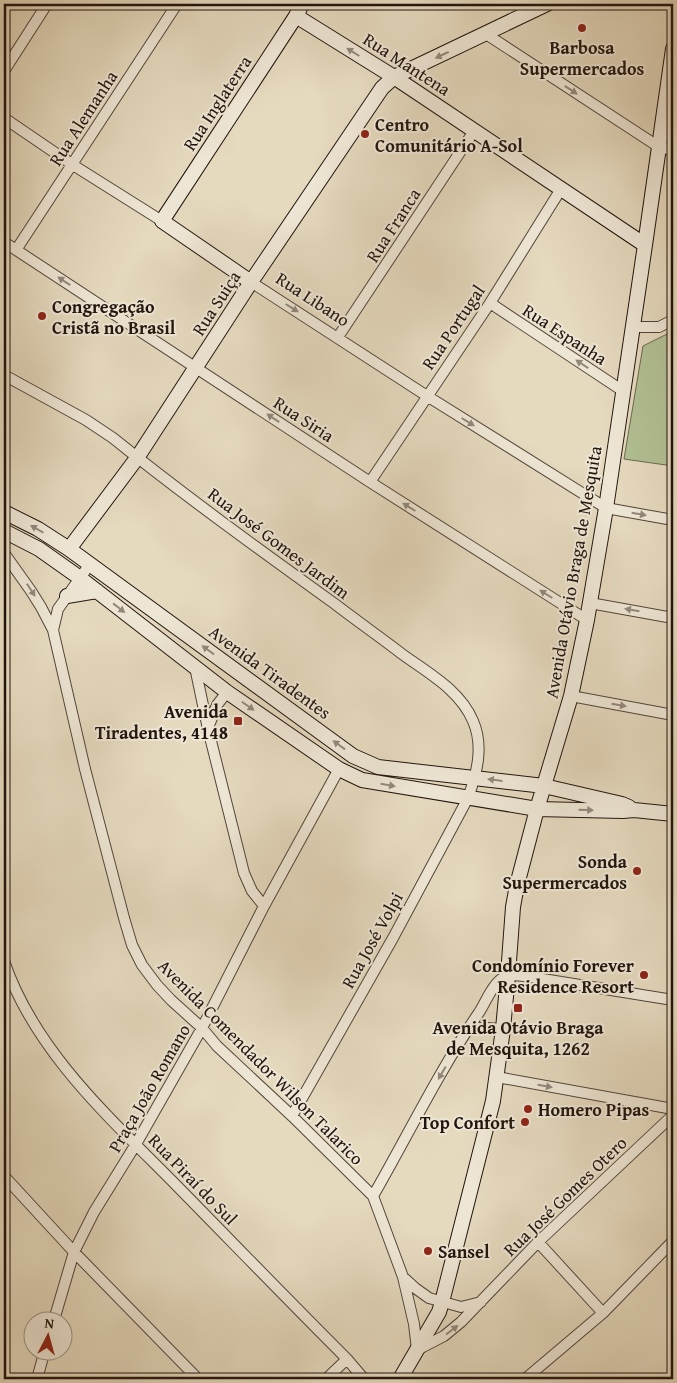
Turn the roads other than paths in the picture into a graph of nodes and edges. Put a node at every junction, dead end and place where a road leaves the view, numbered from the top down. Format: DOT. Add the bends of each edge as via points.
graph roads {
  1 [pos="47,4"];
  2 [pos="177,4"];
  3 [pos="547,4"];
  4 [pos="302,8"];
  5 [pos="486,34"];
  6 [pos="673,49"];
  7 [pos="4,71"];
  8 [pos="394,78"];
  9 [pos="4,118"];
  10 [pos="474,131"];
  11 [pos="659,147"];
  12 [pos="673,150"];
  13 [pos="73,165"];
  14 [pos="561,189"];
  15 [pos="162,221"];
  16 [pos="4,242"];
  17 [pos="645,245"];
  18 [pos="16,250"];
  19 [pos="251,282"];
  20 [pos="490,303"];
  21 [pos="673,320"];
  22 [pos="633,327"];
  23 [pos="338,337"];
  24 [pos="196,367"];
  25 [pos="4,375"];
  26 [pos="623,391"];
  27 [pos="427,396"];
  28 [pos="137,458"];
  29 [pos="370,482"];
  30 [pos="606,508"];
  31 [pos="4,512"];
  32 [pos="673,520"];
  33 [pos="4,531"];
  34 [pos="69,549"];
  35 [pos="4,553"];
  36 [pos="90,564"];
  37 [pos="80,578"];
  38 [pos="97,591"];
  39 [pos="67,596"];
  40 [pos="590,603"];
  41 [pos="673,618"];
  42 [pos="587,620"];
  43 [pos="53,630"];
  44 [pos="195,667"];
  45 [pos="227,692"];
  46 [pos="572,696"];
  47 [pos="673,715"];
  48 [pos="208,729"];
  49 [pos="339,769"];
  50 [pos="475,778"];
  51 [pos="544,786"];
  52 [pos="468,798"];
  53 [pos="537,809"];
  54 [pos="634,810"];
  55 [pos="673,814"];
  56 [pos="264,906"];
  57 [pos="4,961"];
  58 [pos="508,976"];
  59 [pos="673,1000"];
  60 [pos="469,1027"];
  61 [pos="202,1028"];
  62 [pos="503,1029"];
  63 [pos="497,1077"];
  64 [pos="673,1109"];
  65 [pos="673,1115"];
  66 [pos="292,1116"];
  67 [pos="136,1144"];
  68 [pos="4,1176"];
  69 [pos="373,1196"];
  70 [pos="673,1241"];
  71 [pos="538,1242"];
  72 [pos="74,1252"];
  73 [pos="403,1277"];
  74 [pos="442,1302"];
  75 [pos="482,1302"];
  76 [pos="57,1310"];
  77 [pos="603,1313"];
  78 [pos="417,1350"];
  79 [pos="347,1359"];
  80 [pos="42,1360"];
  81 [pos="37,1379"];
  82 [pos="198,1379"];
  83 [pos="326,1379"];
  84 [pos="364,1379"];
  85 [pos="400,1379"];
  86 [pos="525,1379"];
  1 -- 7 [label="street"];
  2 -- 13 [label="street, Rua Alemanha"];
  3 -- 5 [label="main road, Rua Suiça"];
  8 -- 4 [label="main road, Rua Mantena, one-way"];
  4 -- 15 [label="main road, Rua Inglaterra"];
  5 -- 8 [label="main road, Rua Suiça, one-way"];
  5 -- 11 [label="street, one-way"];
  6 -- 11 [label="main road, Avenida Otávio Braga de Mesquita"];
  8 -- 10 [label="main road, Rua Mantena"];
  8 -- 19 [label="main road, Rua Suiça" via="376,96"];
  9 -- 13 [label="street, Rua Libano"];
  10 -- 14 [label="main road, Rua Mantena"];
  10 -- 23 [label="street, Rua Franca"];
  11 -- 12 [label="street"];
  11 -- 17 [label="main road, Avenida Otávio Braga de Mesquita"];
  13 -- 15 [label="street, Rua Libano"];
  13 -- 18 [label="street, Rua Alemanha"];
  14 -- 17 [label="main road, Rua Mantena"];
  14 -- 20 [label="street, Rua Portugal"];
  15 -- 19 [label="main road, Rua Libano"];
  16 -- 18 [label="street, Rua Siria"];
  17 -- 22 [label="main road, Avenida Otávio Braga de Mesquita"];
  24 -- 18 [label="street, Rua Siria, one-way"];
  19 -- 23 [label="street, Rua Libano, one-way"];
  19 -- 24 [label="main road, Rua Suiça"];
  26 -- 20 [label="street, Rua Espanha, one-way"];
  20 -- 27 [label="street, Rua Portugal"];
  21 -- 22 [label="street" via="659,327"];
  22 -- 26 [label="main road, Avenida Otávio Braga de Mesquita"];
  23 -- 27 [label="street, Rua Libano"];
  24 -- 28 [label="main road, Rua Suiça"];
  29 -- 24 [label="street, Rua Siria, one-way"];
  25 -- 28 [label="street, Rua José Gomes Jardim" via="86,420"];
  26 -- 30 [label="main road, Avenida Otávio Braga de Mesquita"];
  27 -- 29 [label="street, Rua Portugal"];
  27 -- 30 [label="street, Rua Libano, one-way"];
  28 -- 34 [label="main road, Rua Suiça"];
  28 -- 50 [label="street, Rua José Gomes Jardim" via="433,676 460,700 478,736"];
  42 -- 29 [label="street, Rua Siria, one-way"];
  30 -- 32 [label="street, one-way"];
  30 -- 40 [label="main road, Avenida Otávio Braga de Mesquita"];
  34 -- 31 [label="main road, Avenida Tiradentes, one-way"];
  33 -- 37 [label="main road" via="39,549"];
  34 -- 36 [label="main road, Avenida Tiradentes"];
  35 -- 43 [label="street, Avenida Comendador Wilson Talarico, one-way" via="41,606"];
  36 -- 37 [label="street, Avenida Comendador Wilson Talarico"];
  50 -- 36 [label="main road, Avenida Tiradentes, one-way" via="378,767 353,756"];
  37 -- 38 [label="main road"];
  37 -- 39 [label="street, Avenida Comendador Wilson Talarico"];
  38 -- 39 [label="main road"];
  38 -- 44 [label="main road, one-way"];
  39 -- 43 [label="street, Avenida Comendador Wilson Talarico" via="58,609"];
  41 -- 40 [label="street, one-way"];
  40 -- 42 [label="main road, Avenida Otávio Braga de Mesquita"];
  42 -- 46 [label="main road, Avenida Otávio Braga de Mesquita"];
  43 -- 61 [label="street, Avenida Comendador Wilson Talarico" via="85,769 132,945 157,985"];
  44 -- 45 [label="main road"];
  44 -- 48 [label="street"];
  45 -- 48 [label="street" via="217,705"];
  45 -- 49 [label="main road, one-way"];
  46 -- 47 [label="street, one-way"];
  46 -- 51 [label="main road, Avenida Otávio Braga de Mesquita"];
  48 -- 56 [label="street" via="244,873"];
  49 -- 52 [label="main road, one-way" via="362,780"];
  49 -- 56 [label="street, Praça João Romano"];
  51 -- 50 [label="main road, Avenida Tiradentes, one-way"];
  50 -- 52 [label="street, Rua José Volpi"];
  51 -- 53 [label="main road, Avenida Otávio Braga de Mesquita"];
  51 -- 54 [label="main road, Avenida Tiradentes" via="622,804"];
  52 -- 53 [label="main road"];
  52 -- 66 [label="street, Rua José Volpi"];
  53 -- 54 [label="main road, one-way"];
  53 -- 58 [label="main road, Avenida Otávio Braga de Mesquita" via="517,886"];
  54 -- 55 [label="main road"];
  56 -- 61 [label="street, Praça João Romano"];
  57 -- 67 [label="street, Rua Piraí do Sul" via="20,1001 51,1051"];
  58 -- 59 [label="street"];
  58 -- 60 [label="street" via="499,981"];
  58 -- 62 [label="main road, Avenida Otávio Braga de Mesquita"];
  60 -- 62 [label="street"];
  60 -- 69 [label="street, one-way"];
  61 -- 66 [label="street, Avenida Comendador Wilson Talarico"];
  61 -- 67 [label="street, Praça João Romano"];
  62 -- 63 [label="main road, Avenida Otávio Braga de Mesquita"];
  63 -- 64 [label="street, one-way"];
  63 -- 74 [label="main road, Avenida Otávio Braga de Mesquita"];
  65 -- 71 [label="street, Rua José Gomes Otero"];
  66 -- 69 [label="street, Avenida Comendador Wilson Talarico"];
  67 -- 72 [label="street, Praça João Romano" via="94,1212"];
  67 -- 79 [label="street, Rua Piraí do Sul"];
  68 -- 72 [label="street"];
  69 -- 73 [label="street, Avenida Comendador Wilson Talarico"];
  70 -- 77 [label="street"];
  71 -- 75 [label="street, Rua José Gomes Otero"];
  71 -- 77 [label="street"];
  72 -- 76 [label="street, Praça João Romano"];
  72 -- 82 [label="street"];
  73 -- 74 [label="street, Avenida Comendador Wilson Talarico" via="429,1298"];
  73 -- 78 [label="street, Avenida Comendador Wilson Talarico"];
  74 -- 75 [label="street" via="461,1307"];
  74 -- 78 [label="main road, Avenida Otávio Braga de Mesquita"];
  78 -- 75 [label="street, Rua José Gomes Otero, one-way" via="444,1336"];
  77 -- 86 [label="street"];
  78 -- 85 [label="main road, Avenida Otávio Braga de Mesquita"];
  79 -- 83 [label="street"];
  79 -- 84 [label="street, Rua Piraí do Sul"];
  80 -- 81 [label="street"];
}
